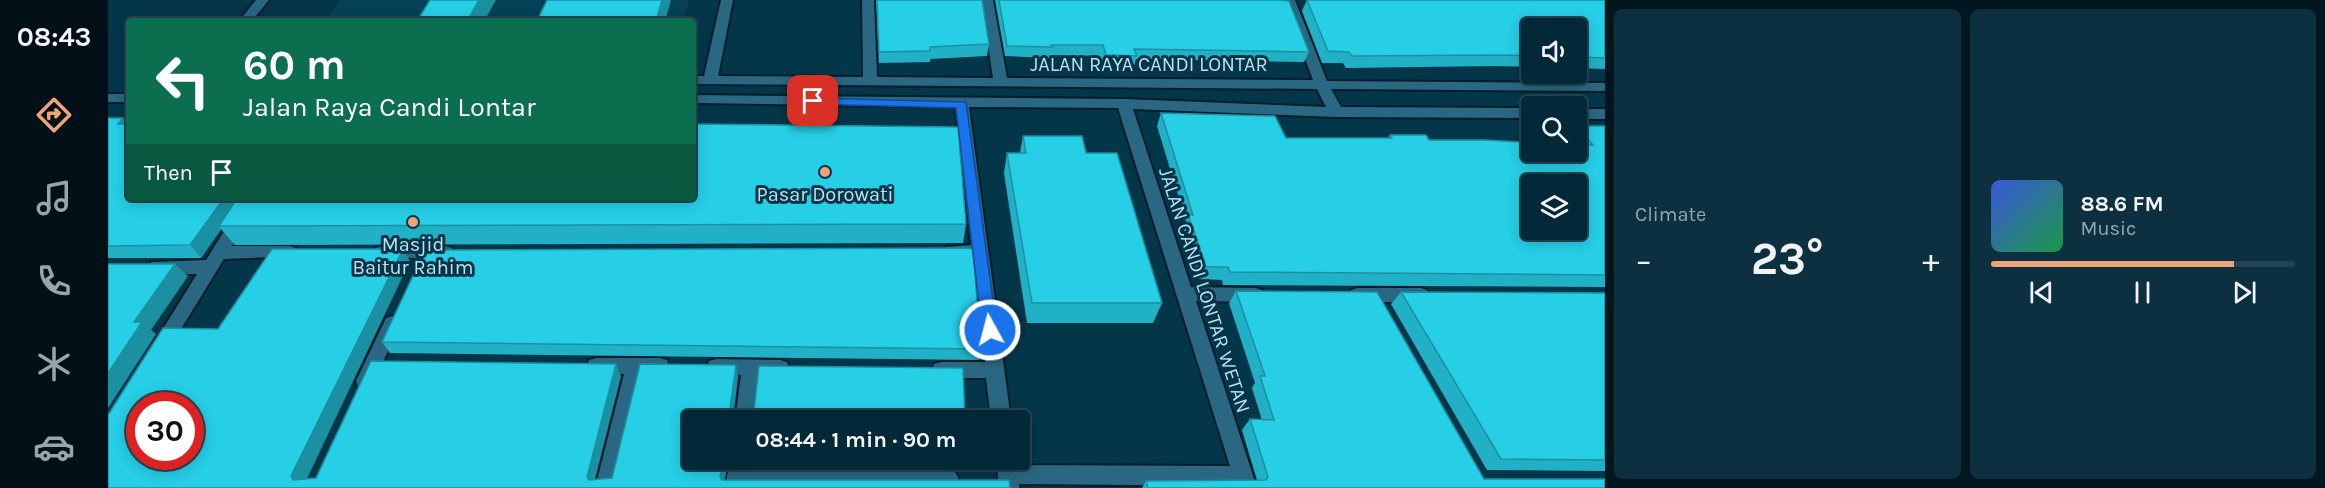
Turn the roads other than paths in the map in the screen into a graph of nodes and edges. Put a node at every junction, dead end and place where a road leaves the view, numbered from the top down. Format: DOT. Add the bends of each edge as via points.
graph roads {
  1 [pos="263,0"];
  2 [pos="727,0"];
  3 [pos="868,0"];
  4 [pos="987,0"];
  5 [pos="1288,0"];
  6 [pos="248,18"];
  7 [pos="696,80"];
  8 [pos="710,80"];
  9 [pos="770,81"];
  10 [pos="864,82"];
  11 [pos="1001,82"];
  12 [pos="1321,84"];
  13 [pos="1605,87"];
  14 [pos="108,98"];
  15 [pos="126,98"];
  16 [pos="696,99"];
  17 [pos="767,100"];
  18 [pos="860,102"];
  19 [pos="962,104"];
  20 [pos="1124,104"];
  21 [pos="1336,112"];
  22 [pos="1521,113"];
  23 [pos="1587,114"];
  24 [pos="1605,114"];
  25 [pos="251,201"];
  26 [pos="939,251"];
  27 [pos="980,251"];
  28 [pos="302,252"];
  29 [pos="370,252"];
  30 [pos="426,252"];
  31 [pos="462,252"];
  32 [pos="215,260"];
  33 [pos="141,267"];
  34 [pos="417,272"];
  35 [pos="1185,294"];
  36 [pos="1268,295"];
  37 [pos="1339,295"];
  38 [pos="1374,295"];
  39 [pos="1443,295"];
  40 [pos="402,303"];
  41 [pos="1386,316"];
  42 [pos="151,362"];
  43 [pos="373,363"];
  44 [pos="397,363"];
  45 [pos="575,365"];
  46 [pos="635,366"];
  47 [pos="751,367"];
  48 [pos="797,368"];
  49 [pos="925,369"];
  50 [pos="995,370"];
  51 [pos="358,394"];
  52 [pos="746,410"];
  53 [pos="1000,410"];
  54 [pos="737,475"];
  55 [pos="1008,475"];
  56 [pos="1245,482"];
  57 [pos="605,488"];
  1 -- 6 [label="street"];
  2 -- 8 [label="street"];
  3 -- 10 [label="street"];
  4 -- 11 [label="street"];
  5 -- 12 [label="street"];
  7 -- 8 [label="street, JALAN RAYA CANDI LONTAR"];
  8 -- 9 [label="street, JALAN RAYA CANDI LONTAR"];
  9 -- 10 [label="street, JALAN RAYA CANDI LONTAR"];
  9 -- 17 [label="street"];
  10 -- 11 [label="street, JALAN RAYA CANDI LONTAR"];
  10 -- 18 [label="street"];
  11 -- 12 [label="street, JALAN RAYA CANDI LONTAR"];
  12 -- 13 [label="street, JALAN RAYA CANDI LONTAR"];
  12 -- 21 [label="street"];
  14 -- 15 [label="street"];
  16 -- 17 [label="street, JALAN RAYA CANDI LONTAR"];
  17 -- 18 [label="street, JALAN RAYA CANDI LONTAR"];
  18 -- 19 [label="street, JALAN RAYA CANDI LONTAR"];
  19 -- 20 [label="street, JALAN RAYA CANDI LONTAR"];
  19 -- 27 [label="street"];
  20 -- 21 [label="street, JALAN RAYA CANDI LONTAR"];
  20 -- 35 [label="street, JALAN CANDI LONTAR WETAN"];
  21 -- 22 [label="street, JALAN RAYA CANDI LONTAR"];
  23 -- 24 [label="street"];
  25 -- 32 [label="street"];
  26 -- 27 [label="street"];
  27 -- 50 [label="street"];
  28 -- 32 [label="street"];
  29 -- 30 [label="street"];
  30 -- 31 [label="street"];
  30 -- 34 [label="street"];
  32 -- 33 [label="street"];
  32 -- 42 [label="street"];
  35 -- 36 [label="street"];
  35 -- 56 [label="street, JALAN CANDI LONTAR WETAN"];
  37 -- 38 [label="street"];
  38 -- 39 [label="street"];
  38 -- 41 [label="street"];
  40 -- 43 [label="street"];
  43 -- 44 [label="street"];
  43 -- 51 [label="street"];
  45 -- 46 [label="street"];
  46 -- 47 [label="street"];
  46 -- 57 [label="street"];
  47 -- 48 [label="street"];
  47 -- 52 [label="street"];
  49 -- 50 [label="street"];
  50 -- 53 [label="street"];
  54 -- 55 [label="street" via="980,481"];
  55 -- 56 [label="street"];
}
